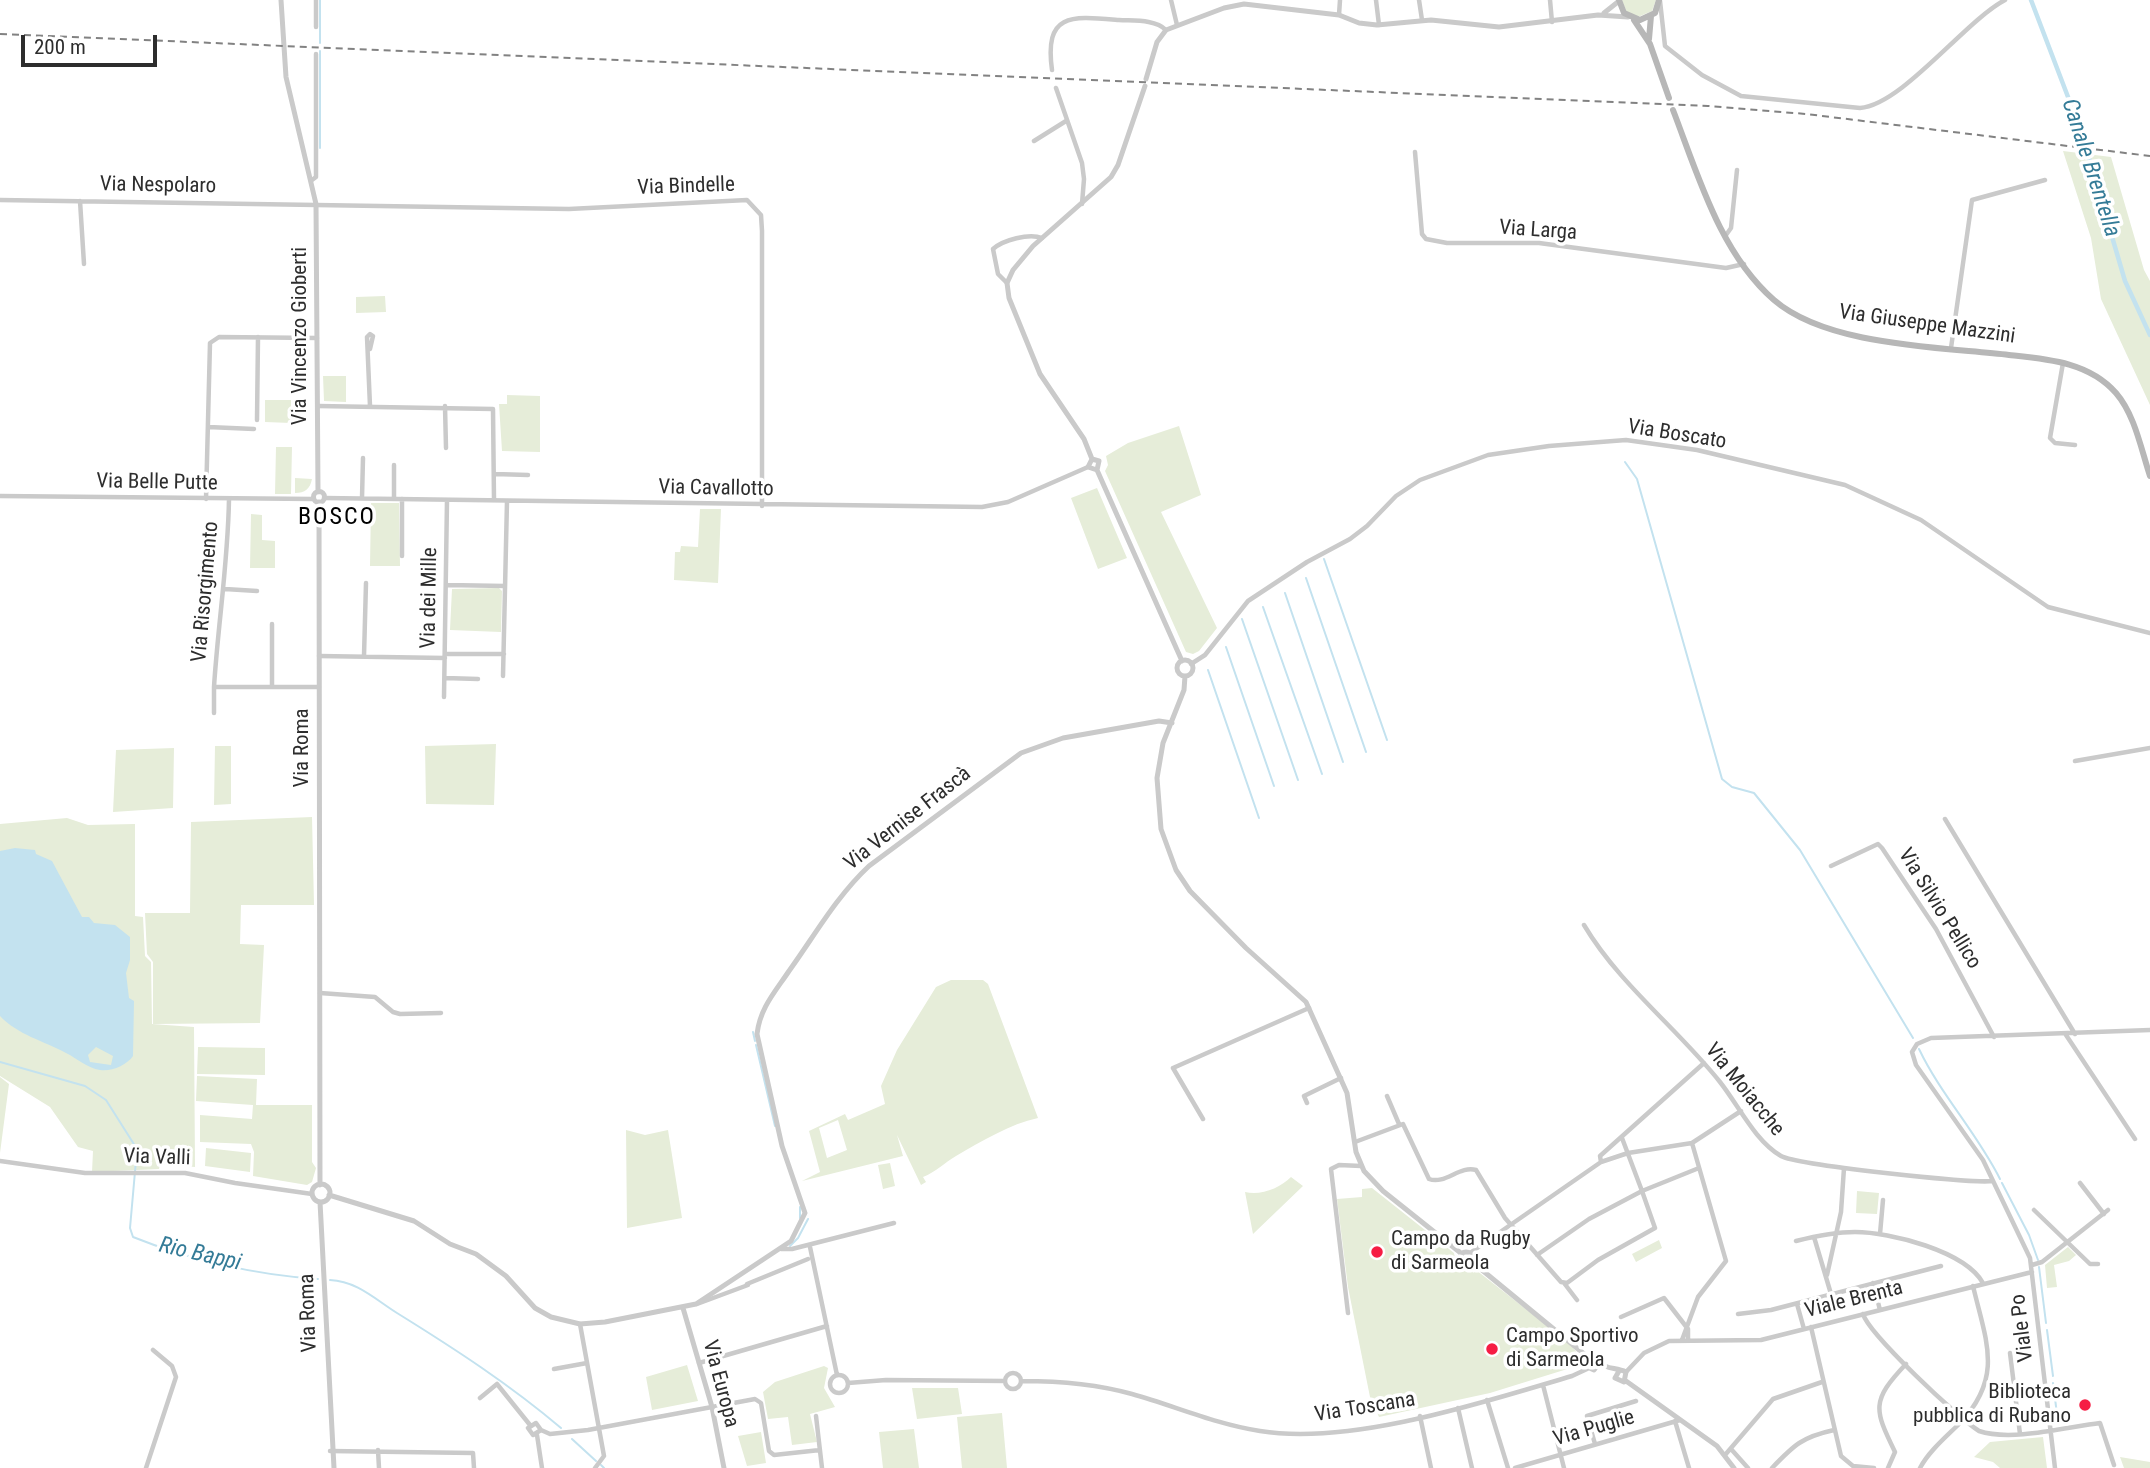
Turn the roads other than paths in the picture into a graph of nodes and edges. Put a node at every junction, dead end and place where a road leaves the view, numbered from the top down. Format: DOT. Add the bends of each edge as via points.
graph roads {
  1 [pos="281,0"];
  2 [pos="316,0"];
  3 [pos="1171,0"];
  4 [pos="1340,0"];
  5 [pos="1376,0"];
  6 [pos="1419,0"];
  7 [pos="1549,0"];
  8 [pos="1611,0"];
  9 [pos="1659,0"];
  10 [pos="2006,0"];
  11 [pos="1619,1"];
  12 [pos="1609,13"];
  13 [pos="1339,15"];
  14 [pos="1651,16"];
  15 [pos="1631,18"];
  16 [pos="1422,20"];
  17 [pos="1552,22"];
  18 [pos="1177,24"];
  19 [pos="1380,25"];
  20 [pos="316,27"];
  21 [pos="1662,28"];
  22 [pos="1649,29"];
  23 [pos="1166,30"];
  24 [pos="1650,44"];
  25 [pos="316,54"];
  26 [pos="1052,70"];
  27 [pos="1056,88"];
  28 [pos="1669,98"];
  29 [pos="1674,110"];
  30 [pos="1066,121"];
  31 [pos="1034,141"];
  32 [pos="1415,152"];
  33 [pos="1737,170"];
  34 [pos="312,180"];
  35 [pos="2045,180"];
  36 [pos="0,200"];
  37 [pos="80,201"];
  38 [pos="316,204"];
  39 [pos="1082,204"];
  40 [pos="1726,235"];
  41 [pos="1042,238"];
  42 [pos="84,264"];
  43 [pos="1744,264"];
  44 [pos="1007,283"];
  45 [pos="258,337"];
  46 [pos="317,338"];
  47 [pos="1951,348"];
  48 [pos="370,349"];
  49 [pos="2063,362"];
  50 [pos="318,406"];
  51 [pos="370,406"];
  52 [pos="445,406"];
  53 [pos="257,420"];
  54 [pos="208,427"];
  55 [pos="254,429"];
  56 [pos="2075,446"];
  57 [pos="446,448"];
  58 [pos="363,458"];
  59 [pos="1092,459"];
  60 [pos="394,466"];
  61 [pos="1087,467"];
  62 [pos="1097,471"];
  63 [pos="495,474"];
  64 [pos="528,475"];
  65 [pos="2150,476"];
  66 [pos="0,496"];
  67 [pos="362,498"];
  68 [pos="206,499"];
  69 [pos="229,499"];
  70 [pos="394,499"];
  71 [pos="401,499"];
  72 [pos="319,500"];
  73 [pos="447,500"];
  74 [pos="494,500"];
  75 [pos="507,500"];
  76 [pos="762,506"];
  77 [pos="402,556"];
  78 [pos="366,583"];
  79 [pos="447,585"];
  80 [pos="505,586"];
  81 [pos="225,589"];
  82 [pos="257,591"];
  83 [pos="272,624"];
  84 [pos="2150,633"];
  85 [pos="503,654"];
  86 [pos="319,656"];
  87 [pos="364,656"];
  88 [pos="446,656"];
  89 [pos="1182,661"];
  90 [pos="1191,664"];
  91 [pos="503,676"];
  92 [pos="1185,676"];
  93 [pos="445,678"];
  94 [pos="478,679"];
  95 [pos="214,687"];
  96 [pos="272,687"];
  97 [pos="319,687"];
  98 [pos="444,697"];
  99 [pos="214,713"];
  100 [pos="1171,723"];
  101 [pos="2150,748"];
  102 [pos="2076,761"];
  103 [pos="1945,819"];
  104 [pos="1831,866"];
  105 [pos="1584,925"];
  106 [pos="320,993"];
  107 [pos="1309,1008"];
  108 [pos="441,1013"];
  109 [pos="2150,1030"];
  110 [pos="2075,1034"];
  111 [pos="2066,1035"];
  112 [pos="1994,1037"];
  113 [pos="1704,1063"];
  114 [pos="1341,1078"];
  115 [pos="1387,1096"];
  116 [pos="1307,1103"];
  117 [pos="1741,1111"];
  118 [pos="1203,1119"];
  119 [pos="1399,1124"];
  120 [pos="1622,1138"];
  121 [pos="2135,1139"];
  122 [pos="1355,1142"];
  123 [pos="1692,1143"];
  124 [pos="1628,1153"];
  125 [pos="0,1161"];
  126 [pos="1601,1162"];
  127 [pos="1361,1167"];
  128 [pos="1699,1168"];
  129 [pos="1844,1168"];
  130 [pos="1990,1175"];
  131 [pos="1975,1180"];
  132 [pos="1993,1181"];
  133 [pos="2080,1183"];
  134 [pos="320,1185"];
  135 [pos="1642,1191"];
  136 [pos="312,1194"];
  137 [pos="329,1195"];
  138 [pos="1883,1200"];
  139 [pos="320,1202"];
  140 [pos="2034,1210"];
  141 [pos="894,1223"];
  142 [pos="1510,1225"];
  143 [pos="1837,1233"];
  144 [pos="1880,1234"];
  145 [pos="1814,1237"];
  146 [pos="1796,1241"];
  147 [pos="2068,1242"];
  148 [pos="810,1247"];
  149 [pos="781,1249"];
  150 [pos="1470,1253"];
  151 [pos="1462,1254"];
  152 [pos="1537,1255"];
  153 [pos="808,1259"];
  154 [pos="1471,1261"];
  155 [pos="2098,1264"];
  156 [pos="2032,1265"];
  157 [pos="1941,1266"];
  158 [pos="2032,1272"];
  159 [pos="1827,1275"];
  160 [pos="1564,1283"];
  161 [pos="1873,1283"];
  162 [pos="1983,1283"];
  163 [pos="1973,1286"];
  164 [pos="1831,1294"];
  165 [pos="1577,1300"];
  166 [pos="696,1304"];
  167 [pos="1797,1304"];
  168 [pos="683,1308"];
  169 [pos="1880,1310"];
  170 [pos="1348,1314"];
  171 [pos="1738,1314"];
  172 [pos="1863,1314"];
  173 [pos="1621,1317"];
  174 [pos="580,1324"];
  175 [pos="827,1326"];
  176 [pos="1685,1327"];
  177 [pos="1811,1327"];
  178 [pos="1804,1329"];
  179 [pos="1685,1340"];
  180 [pos="153,1350"];
  181 [pos="2010,1353"];
  182 [pos="1589,1358"];
  183 [pos="1598,1362"];
  184 [pos="587,1363"];
  185 [pos="699,1363"];
  186 [pos="1906,1364"];
  187 [pos="554,1369"];
  188 [pos="1590,1369"];
  189 [pos="1622,1371"];
  190 [pos="837,1375"];
  191 [pos="1615,1378"];
  192 [pos="1004,1381"];
  193 [pos="1022,1381"];
  194 [pos="1626,1381"];
  195 [pos="848,1382"];
  196 [pos="1822,1382"];
  197 [pos="1543,1384"];
  198 [pos="480,1398"];
  199 [pos="1487,1400"];
  200 [pos="1636,1401"];
  201 [pos="712,1407"];
  202 [pos="1458,1408"];
  203 [pos="816,1416"];
  204 [pos="1420,1416"];
  205 [pos="1964,1419"];
  206 [pos="1678,1420"];
  207 [pos="530,1425"];
  208 [pos="600,1429"];
  209 [pos="1834,1430"];
  210 [pos="2051,1430"];
  211 [pos="539,1433"];
  212 [pos="2020,1434"];
  213 [pos="1595,1444"];
  214 [pos="1731,1449"];
  215 [pos="331,1450"];
  216 [pos="378,1450"];
  217 [pos="820,1450"];
  218 [pos="1561,1454"];
  219 [pos="1725,1455"];
  220 [pos="2114,1465"];
  221 [pos="146,1468"];
  222 [pos="332,1468"];
  223 [pos="379,1468"];
  224 [pos="474,1468"];
  225 [pos="542,1468"];
  226 [pos="595,1468"];
  227 [pos="724,1468"];
  228 [pos="822,1468"];
  229 [pos="1431,1468"];
  230 [pos="1472,1468"];
  231 [pos="1508,1468"];
  232 [pos="1515,1468"];
  233 [pos="1564,1468"];
  234 [pos="1689,1468"];
  235 [pos="1734,1468"];
  236 [pos="1748,1468"];
  237 [pos="1772,1468"];
  238 [pos="1874,1468"];
  239 [pos="1888,1468"];
  240 [pos="1920,1468"];
  241 [pos="2055,1468"];
  1 -- 34 [label="street, Via Vincenzo Gioberti" via="292,109"];
  2 -- 20 [label="street"];
  3 -- 18 [label="street"];
  4 -- 13 [label="street"];
  5 -- 19 [label="street"];
  6 -- 16 [label="street"];
  7 -- 17 [label="street"];
  8 -- 12 [label="street"];
  9 -- 14 [label="main road"];
  9 -- 21 [label="street"];
  10 -- 21 [label="street" via="1985,11 1956,42 1893,92 1860,108 1741,96 1670,52"];
  11 -- 12 [label="street"];
  11 -- 15 [label="main road"];
  12 -- 15 [label="street"];
  12 -- 17 [label="street"];
  13 -- 18 [label="street" via="1244,4"];
  13 -- 19 [label="street"];
  14 -- 15 [label="main road"];
  14 -- 21 [label="street"];
  14 -- 22 [label="main road"];
  15 -- 24 [label="main road"];
  16 -- 17 [label="street" via="1499,27"];
  16 -- 19 [label="street"];
  18 -- 23 [label="street"];
  21 -- 22 [label="street" via="1656,24"];
  22 -- 24 [label="main road"];
  23 -- 26 [label="street" via="1159,24 1071,18 1060,23 1050,40"];
  23 -- 39 [label="street" via="1157,42 1118,165"];
  24 -- 28 [label="main road"];
  25 -- 34 [label="street, Via Vincenzo Gioberti" via="316,177"];
  27 -- 30 [label="street"];
  29 -- 40 [label="main road, Via Giuseppe Mazzini"];
  30 -- 31 [label="street"];
  30 -- 39 [label="street" via="1082,163"];
  32 -- 43 [label="street, Via Larga" via="1426,239 1539,243 1735,268"];
  33 -- 40 [label="street" via="1731,228"];
  34 -- 38 [label="street, Via Vincenzo Gioberti"];
  35 -- 47 [label="street" via="1972,200"];
  36 -- 37 [label="street, Via Nespolaro"];
  37 -- 38 [label="street, Via Nespolaro"];
  37 -- 42 [label="street"];
  38 -- 46 [label="street, Via Vincenzo Gioberti"];
  38 -- 76 [label="street, Via Bindelle" via="569,209 739,199 753,204 761,215 762,231"];
  39 -- 41 [label="street"];
  40 -- 43 [label="main road, Via Giuseppe Mazzini"];
  41 -- 44 [label="street" via="1019,261"];
  41 -- 44 [label="street" via="1018,239 993,249 999,274"];
  43 -- 47 [label="main road, Via Giuseppe Mazzini" via="1776,302 1810,323 1848,334"];
  44 -- 59 [label="street" via="1040,374 1084,439"];
  45 -- 46 [label="street"];
  45 -- 53 [label="street"];
  45 -- 54 [label="street" via="219,337 210,343"];
  46 -- 50 [label="street, Via Vincenzo Gioberti"];
  47 -- 49 [label="main road, Via Giuseppe Mazzini"];
  48 -- 51 [label="street"];
  49 -- 56 [label="street" via="2050,438"];
  49 -- 65 [label="main road, Via Giuseppe Mazzini" via="2094,375 2116,394 2131,418"];
  50 -- 51 [label="street"];
  50 -- 72 [label="street, Via Vincenzo Gioberti" via="318,492 323,493"];
  51 -- 52 [label="street"];
  52 -- 57 [label="street"];
  52 -- 63 [label="street" via="493,409"];
  54 -- 55 [label="street"];
  54 -- 68 [label="street"];
  58 -- 67 [label="street"];
  59 -- 61 [label="street"];
  59 -- 62 [label="street" via="1099,461"];
  60 -- 70 [label="street"];
  61 -- 62 [label="street"];
  61 -- 76 [label="street, Via Cavallotto" via="1008,502 982,507"];
  62 -- 89 [label="street"];
  63 -- 64 [label="street"];
  63 -- 74 [label="street"];
  66 -- 68 [label="street, Via Belle Putte"];
  67 -- 70 [label="street, Via Cavallotto"];
  67 -- 72 [label="street, Via Cavallotto"];
  68 -- 69 [label="street, Via Belle Putte"];
  69 -- 72 [label="street, Via Belle Putte"];
  69 -- 81 [label="street, Via Risorgimento"];
  70 -- 71 [label="street, Via Cavallotto"];
  71 -- 73 [label="street, Via Cavallotto"];
  71 -- 77 [label="street"];
  72 -- 86 [label="street, Via Roma"];
  73 -- 74 [label="street, Via Cavallotto"];
  73 -- 79 [label="street, Via dei Mille"];
  74 -- 75 [label="street, Via Cavallotto"];
  75 -- 76 [label="street, Via Cavallotto"];
  75 -- 80 [label="street"];
  78 -- 87 [label="street"];
  79 -- 80 [label="street"];
  79 -- 88 [label="street, Via dei Mille"];
  80 -- 85 [label="street"];
  81 -- 82 [label="street"];
  81 -- 95 [label="street, Via Risorgimento" via="216,634"];
  83 -- 96 [label="street"];
  84 -- 90 [label="street, Via Boscato" via="2048,607 1921,520 1845,485 1697,450 1626,440 1488,455 1420,480 1350,539 1248,601 1205,655"];
  85 -- 88 [label="street"];
  85 -- 91 [label="street"];
  86 -- 87 [label="street"];
  86 -- 97 [label="street, Via Roma"];
  87 -- 88 [label="street"];
  88 -- 93 [label="street, Via dei Mille"];
  89 -- 90 [label="street"];
  89 -- 92 [label="street" via="1177,670"];
  90 -- 92 [label="street" via="1191,672"];
  92 -- 100 [label="street"];
  93 -- 94 [label="street"];
  93 -- 98 [label="street, Via dei Mille"];
  95 -- 96 [label="street, Via Risorgimento"];
  95 -- 99 [label="street, Via Risorgimento"];
  96 -- 97 [label="street, Via Risorgimento"];
  97 -- 106 [label="street, Via Roma"];
  100 -- 107 [label="street" via="1156,793 1161,829 1176,870 1196,897"];
  100 -- 149 [label="street, Via Vernise Frascà" via="1159,721 1063,738 1021,753 869,866 829,910 768,999 758,1022 782,1146 805,1213 800,1228"];
  101 -- 102 [label="street"];
  103 -- 110 [label="street"];
  104 -- 112 [label="street, Via Silvio Pellico" via="1878,845 1882,848 1936,929"];
  105 -- 113 [label="street, Via Moiacche"];
  106 -- 108 [label="street" via="375,997 400,1014"];
  106 -- 134 [label="street, Via Roma"];
  107 -- 114 [label="street"];
  107 -- 118 [label="street" via="1173,1068"];
  109 -- 110 [label="street"];
  110 -- 111 [label="street"];
  111 -- 112 [label="street"];
  111 -- 121 [label="street"];
  112 -- 130 [label="street" via="1931,1038 1912,1052 1916,1065"];
  113 -- 117 [label="street, Via Moiacche"];
  113 -- 126 [label="street" via="1620,1135 1600,1156"];
  114 -- 116 [label="street" via="1304,1096"];
  114 -- 122 [label="street"];
  115 -- 119 [label="street"];
  117 -- 123 [label="street"];
  117 -- 129 [label="street, Via Moiacche" via="1770,1148 1783,1157"];
  119 -- 122 [label="street"];
  119 -- 142 [label="street" via="1405,1126 1432,1181 1476,1170"];
  120 -- 124 [label="street"];
  122 -- 127 [label="street"];
  123 -- 124 [label="street"];
  123 -- 128 [label="street"];
  124 -- 126 [label="street"];
  124 -- 135 [label="street"];
  125 -- 136 [label="street, Via Valli" via="85,1173 185,1173"];
  126 -- 142 [label="street"];
  127 -- 151 [label="street" via="1383,1191"];
  127 -- 170 [label="street" via="1331,1169"];
  128 -- 135 [label="street"];
  128 -- 176 [label="street" via="1726,1261 1698,1297"];
  129 -- 131 [label="street, Via Moiacche"];
  129 -- 143 [label="street"];
  130 -- 131 [label="street, Via Moiacche"];
  130 -- 132 [label="street"];
  131 -- 132 [label="street, Via Moiacche"];
  132 -- 156 [label="street, Viale Po"];
  133 -- 147 [label="street, Viale Po" via="2106,1212"];
  134 -- 136 [label="street"];
  134 -- 137 [label="street"];
  135 -- 152 [label="street"];
  135 -- 160 [label="street" via="1655,1226"];
  136 -- 139 [label="street"];
  137 -- 139 [label="street"];
  137 -- 174 [label="street, Via Vernise Frascà" via="414,1220 491,1263 535,1308"];
  138 -- 144 [label="street"];
  139 -- 215 [label="street, Via Roma"];
  140 -- 147 [label="street"];
  141 -- 149 [label="street, Via Vernise Frascà"];
  142 -- 150 [label="street"];
  142 -- 152 [label="street"];
  143 -- 144 [label="street"];
  143 -- 145 [label="street"];
  143 -- 159 [label="street"];
  144 -- 162 [label="street" via="1954,1258"];
  145 -- 146 [label="street"];
  145 -- 159 [label="street"];
  147 -- 155 [label="street" via="2090,1264"];
  147 -- 156 [label="street, Viale Po"];
  148 -- 175 [label="street"];
  149 -- 166 [label="street, Via Vernise Frascà"];
  150 -- 151 [label="street"];
  150 -- 154 [label="street"];
  151 -- 154 [label="street" via="1462,1262"];
  152 -- 160 [label="street"];
  153 -- 166 [label="street, Via Vernise Frascà"];
  154 -- 182 [label="street"];
  156 -- 158 [label="street, Viale Po"];
  157 -- 161 [label="street"];
  158 -- 162 [label="street, Viale Brenta"];
  158 -- 210 [label="street, Viale Po"];
  159 -- 164 [label="street"];
  160 -- 165 [label="street"];
  161 -- 164 [label="street"];
  161 -- 169 [label="street"];
  162 -- 163 [label="street, Viale Brenta"];
  163 -- 169 [label="street, Viale Brenta"];
  163 -- 205 [label="street" via="1990,1366 1985,1389"];
  164 -- 167 [label="street"];
  166 -- 168 [label="street, Via Vernise Frascà"];
  167 -- 171 [label="street"];
  167 -- 178 [label="street"];
  168 -- 174 [label="street, Via Vernise Frascà"];
  168 -- 185 [label="street, Via Europa"];
  169 -- 172 [label="street, Viale Brenta"];
  172 -- 177 [label="street, Viale Brenta"];
  172 -- 186 [label="street" via="1867,1325"];
  173 -- 176 [label="street" via="1664,1298"];
  174 -- 184 [label="street"];
  175 -- 185 [label="street"];
  175 -- 190 [label="street"];
  176 -- 179 [label="street"];
  177 -- 178 [label="street, Viale Brenta"];
  177 -- 196 [label="street"];
  178 -- 179 [label="street, Viale Brenta" via="1748,1342"];
  179 -- 189 [label="street, Viale Brenta" via="1656,1346"];
  180 -- 221 [label="street" via="172,1366 176,1377"];
  181 -- 212 [label="street"];
  182 -- 183 [label="street"];
  182 -- 188 [label="street" via="1585,1363"];
  183 -- 188 [label="street"];
  183 -- 189 [label="street"];
  184 -- 187 [label="street"];
  184 -- 208 [label="street"];
  185 -- 201 [label="street, Via Europa"];
  186 -- 205 [label="street"];
  186 -- 239 [label="street" via="1884,1388 1878,1415 1895,1452"];
  188 -- 191 [label="street" via="1607,1371"];
  188 -- 197 [label="street, Via Toscana"];
  189 -- 191 [label="street"];
  189 -- 194 [label="street"];
  190 -- 195 [label="street"];
  190 -- 195 [label="street, Via Toscana" via="831,1384 835,1391 843,1392"];
  191 -- 194 [label="street"];
  192 -- 193 [label="street, Via Toscana" via="1012,1373"];
  192 -- 193 [label="street, Via Toscana" via="1014,1390"];
  192 -- 195 [label="street, Via Toscana"];
  193 -- 204 [label="street, Via Toscana" via="1101,1387 1203,1418 1271,1432 1328,1433"];
  194 -- 206 [label="street"];
  196 -- 209 [label="street"];
  196 -- 214 [label="street" via="1773,1399"];
  197 -- 199 [label="street, Via Toscana"];
  197 -- 218 [label="street"];
  198 -- 207 [label="street" via="498,1384"];
  199 -- 202 [label="street, Via Toscana"];
  199 -- 231 [label="street"];
  200 -- 213 [label="street" via="1587,1416"];
  201 -- 208 [label="street"];
  201 -- 217 [label="street" via="758,1400 769,1451 774,1455"];
  201 -- 227 [label="street, Via Europa"];
  202 -- 204 [label="street, Via Toscana"];
  202 -- 230 [label="street"];
  203 -- 217 [label="street"];
  204 -- 229 [label="street"];
  205 -- 212 [label="street" via="1989,1435"];
  205 -- 240 [label="street"];
  206 -- 213 [label="street, Via Puglie"];
  206 -- 219 [label="street"];
  206 -- 234 [label="street"];
  207 -- 211 [label="street" via="528,1431"];
  207 -- 211 [label="street" via="539,1424"];
  208 -- 211 [label="street"];
  208 -- 226 [label="street" via="602,1459"];
  209 -- 237 [label="street" via="1807,1436"];
  209 -- 238 [label="street" via="1846,1463"];
  210 -- 212 [label="street"];
  210 -- 220 [label="street" via="2101,1423"];
  210 -- 241 [label="street, Viale Po"];
  211 -- 225 [label="street"];
  213 -- 218 [label="street, Via Puglie"];
  214 -- 219 [label="street"];
  214 -- 236 [label="street"];
  215 -- 216 [label="street"];
  215 -- 222 [label="street, Via Roma"];
  216 -- 223 [label="street"];
  216 -- 224 [label="street" via="473,1453"];
  217 -- 228 [label="street"];
  218 -- 232 [label="street, Via Puglie"];
  218 -- 233 [label="street"];
  219 -- 235 [label="street"];
}
